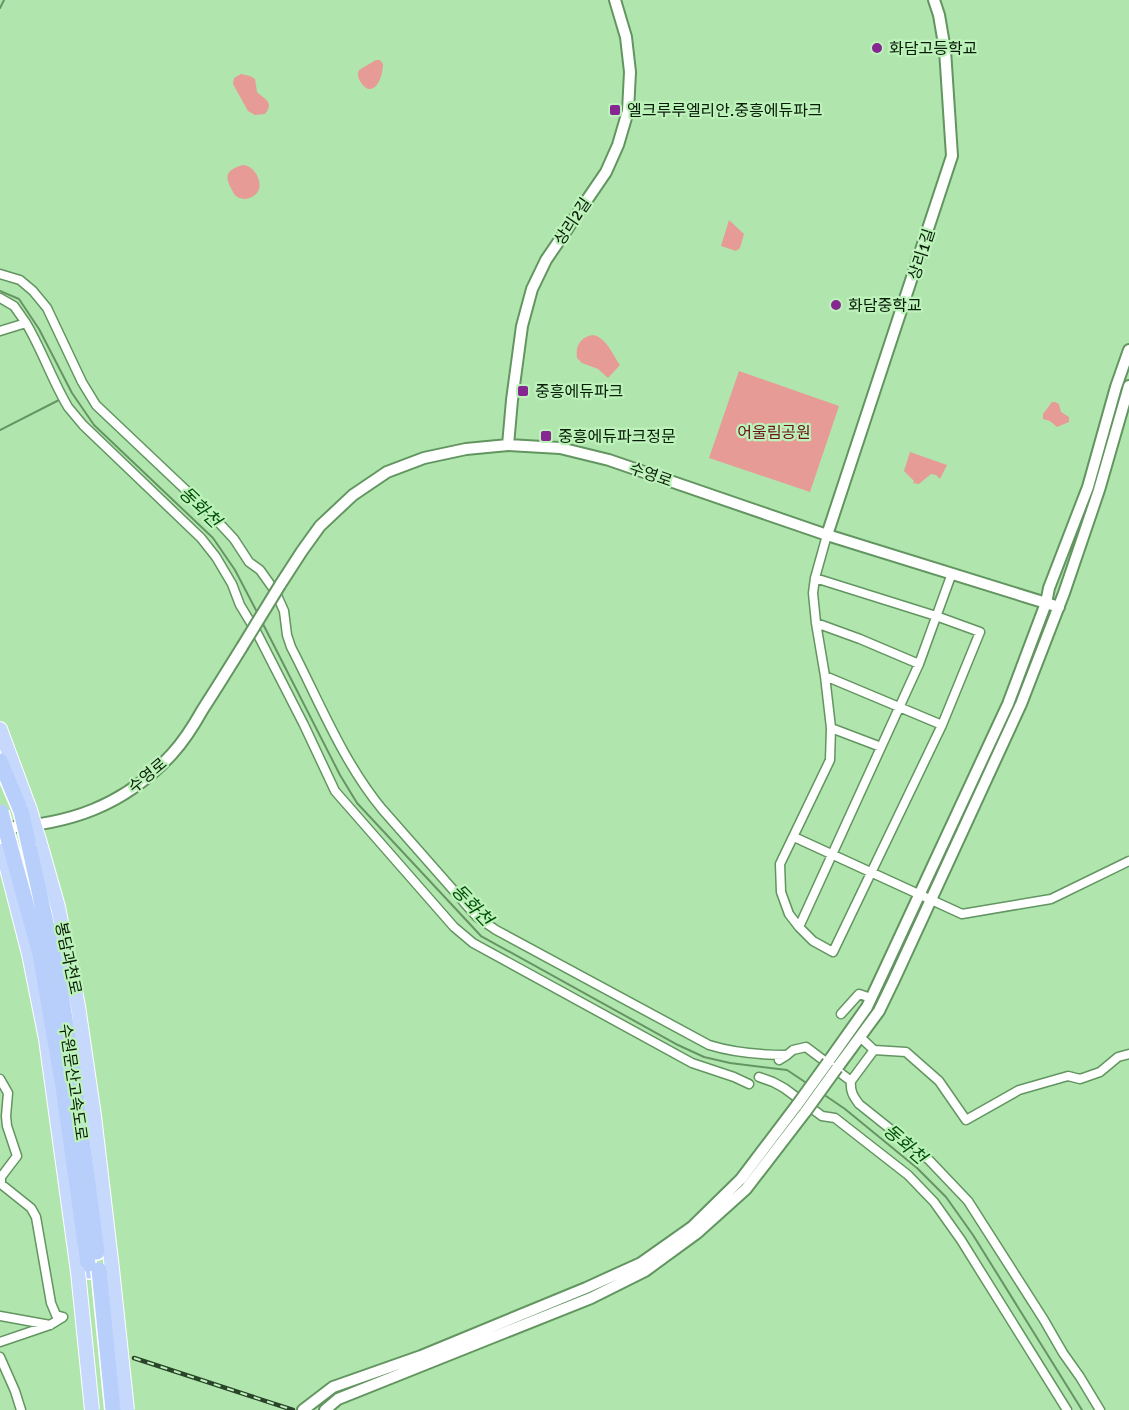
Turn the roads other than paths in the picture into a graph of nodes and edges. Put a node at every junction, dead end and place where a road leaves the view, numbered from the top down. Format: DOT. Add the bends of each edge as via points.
graph roads {
  1 [pos="615,0"];
  2 [pos="934,0"];
  3 [pos="0,274"];
  4 [pos="0,298"];
  5 [pos="26,324"];
  6 [pos="0,332"];
  7 [pos="1129,350"];
  8 [pos="1129,386"];
  9 [pos="508,445"];
  10 [pos="827,535"];
  11 [pos="952,573"];
  12 [pos="815,578"];
  13 [pos="1046,603"];
  14 [pos="1059,607"];
  15 [pos="936,616"];
  16 [pos="816,623"];
  17 [pos="919,664"];
  18 [pos="825,676"];
  19 [pos="900,707"];
  20 [pos="942,725"];
  21 [pos="831,728"];
  22 [pos="0,729"];
  23 [pos="882,747"];
  24 [pos="0,762"];
  25 [pos="1,810"];
  26 [pos="26,811"];
  27 [pos="2,835"];
  28 [pos="794,837"];
  29 [pos="832,855"];
  30 [pos="1129,861"];
  31 [pos="871,872"];
  32 [pos="919,894"];
  33 [pos="931,900"];
  34 [pos="799,927"];
  35 [pos="871,998"];
  36 [pos="841,1014"];
  37 [pos="860,1036"];
  38 [pos="874,1050"];
  39 [pos="1129,1054"];
  40 [pos="832,1065"];
  41 [pos="759,1077"];
  42 [pos="0,1078"];
  43 [pos="851,1081"];
  44 [pos="749,1084"];
  45 [pos="801,1108"];
  46 [pos="0,1177"];
  47 [pos="94,1271"];
  48 [pos="0,1316"];
  49 [pos="51,1325"];
  50 [pos="0,1342"];
  51 [pos="0,1357"];
  52 [pos="21,1410"];
  53 [pos="92,1410"];
  54 [pos="103,1410"];
  55 [pos="113,1410"];
  56 [pos="127,1410"];
  57 [pos="303,1410"];
  58 [pos="325,1410"];
  59 [pos="1066,1410"];
  60 [pos="1100,1410"];
  1 -- 9 [label="main road, 상리2길" via="626,38 630,72 628,111 606,172 546,260 532,288 522,326"];
  2 -- 10 [label="main road, 상리1길" via="945,50 952,156"];
  3 -- 43 [label="street" via="20,280 47,308 96,405 210,512 249,562 260,570 284,611 291,647 359,778 477,917 709,1045 783,1057 806,1047"];
  4 -- 5 [label="street" via="14,306"];
  5 -- 6 [label="street"];
  5 -- 44 [label="street" via="69,408 216,557 335,791 454,927 473,943 692,1063"];
  7 -- 13 [label="main road" via="1088,488"];
  8 -- 14 [label="main road"];
  9 -- 10 [label="main road, 수영로" via="560,448 609,460"];
  9 -- 27 [label="main road, 수영로, bridge" via="424,458 387,472 353,495 320,526 190,730 147,779 96,810"];
  10 -- 11 [label="main road, 수영로"];
  10 -- 12 [label="street"];
  11 -- 13 [label="main road, 수영로"];
  11 -- 15 [label="street"];
  12 -- 15 [label="street"];
  12 -- 16 [label="street"];
  13 -- 14 [label="main road, 수영로"];
  13 -- 32 [label="main road" via="1008,704"];
  14 -- 33 [label="main road" via="1019,709"];
  15 -- 17 [label="street"];
  15 -- 20 [label="street" via="980,632"];
  16 -- 17 [label="street"];
  16 -- 18 [label="street"];
  17 -- 19 [label="street"];
  18 -- 19 [label="street"];
  18 -- 21 [label="street"];
  19 -- 20 [label="street"];
  19 -- 23 [label="street"];
  20 -- 31 [label="street"];
  21 -- 23 [label="street"];
  21 -- 28 [label="street" via="830,760"];
  22 -- 26 [label="highway"];
  23 -- 29 [label="street"];
  24 -- 26 [label="highway, 수원문산고속도로"];
  25 -- 27 [label="highway, 수원문산고속도로, bridge"];
  26 -- 47 [label="highway, 수원문산고속도로, bridge" via="71,1055"];
  27 -- 47 [label="highway, 수원문산고속도로" via="40,954"];
  28 -- 29 [label="street"];
  28 -- 34 [label="street" via="780,864 781,892"];
  29 -- 31 [label="street"];
  29 -- 34 [label="street"];
  30 -- 33 [label="street" via="1051,899 962,914"];
  31 -- 32 [label="street"];
  31 -- 34 [label="street" via="834,952 813,941"];
  32 -- 33 [label="street"];
  32 -- 35 [label="main road"];
  33 -- 37 [label="main road" via="879,1011"];
  35 -- 36 [label="street" via="859,994"];
  35 -- 40 [label="main road"];
  37 -- 38 [label="street"];
  37 -- 40 [label="main road"];
  38 -- 39 [label="street" via="906,1052 939,1081 966,1120 1019,1090 1068,1076 1080,1079"];
  38 -- 43 [label="street"];
  40 -- 45 [label="main road, bridge"];
  41 -- 59 [label="street" via="773,1082 822,1116 835,1118 908,1175 934,1202"];
  42 -- 46 [label="street" via="8,1094 7,1126 16,1156"];
  43 -- 60 [label="street" via="852,1095 859,1104 928,1160 968,1201"];
  45 -- 57 [label="main road" via="741,1179 692,1227 641,1263 421,1356 333,1387"];
  45 -- 58 [label="main road" via="746,1189 697,1233 645,1271 591,1298 338,1399"];
  46 -- 49 [label="street" via="1,1184 31,1208 36,1217 51,1303 56,1315 63,1317"];
  47 -- 53 [label="highway, bridge"];
  47 -- 54 [label="highway, 수원문산고속도로"];
  47 -- 55 [label="highway, 수원문산고속도로, bridge"];
  47 -- 56 [label="highway, bridge"];
  48 -- 49 [label="street"];
  49 -- 50 [label="street"];
  51 -- 52 [label="street"];
}
